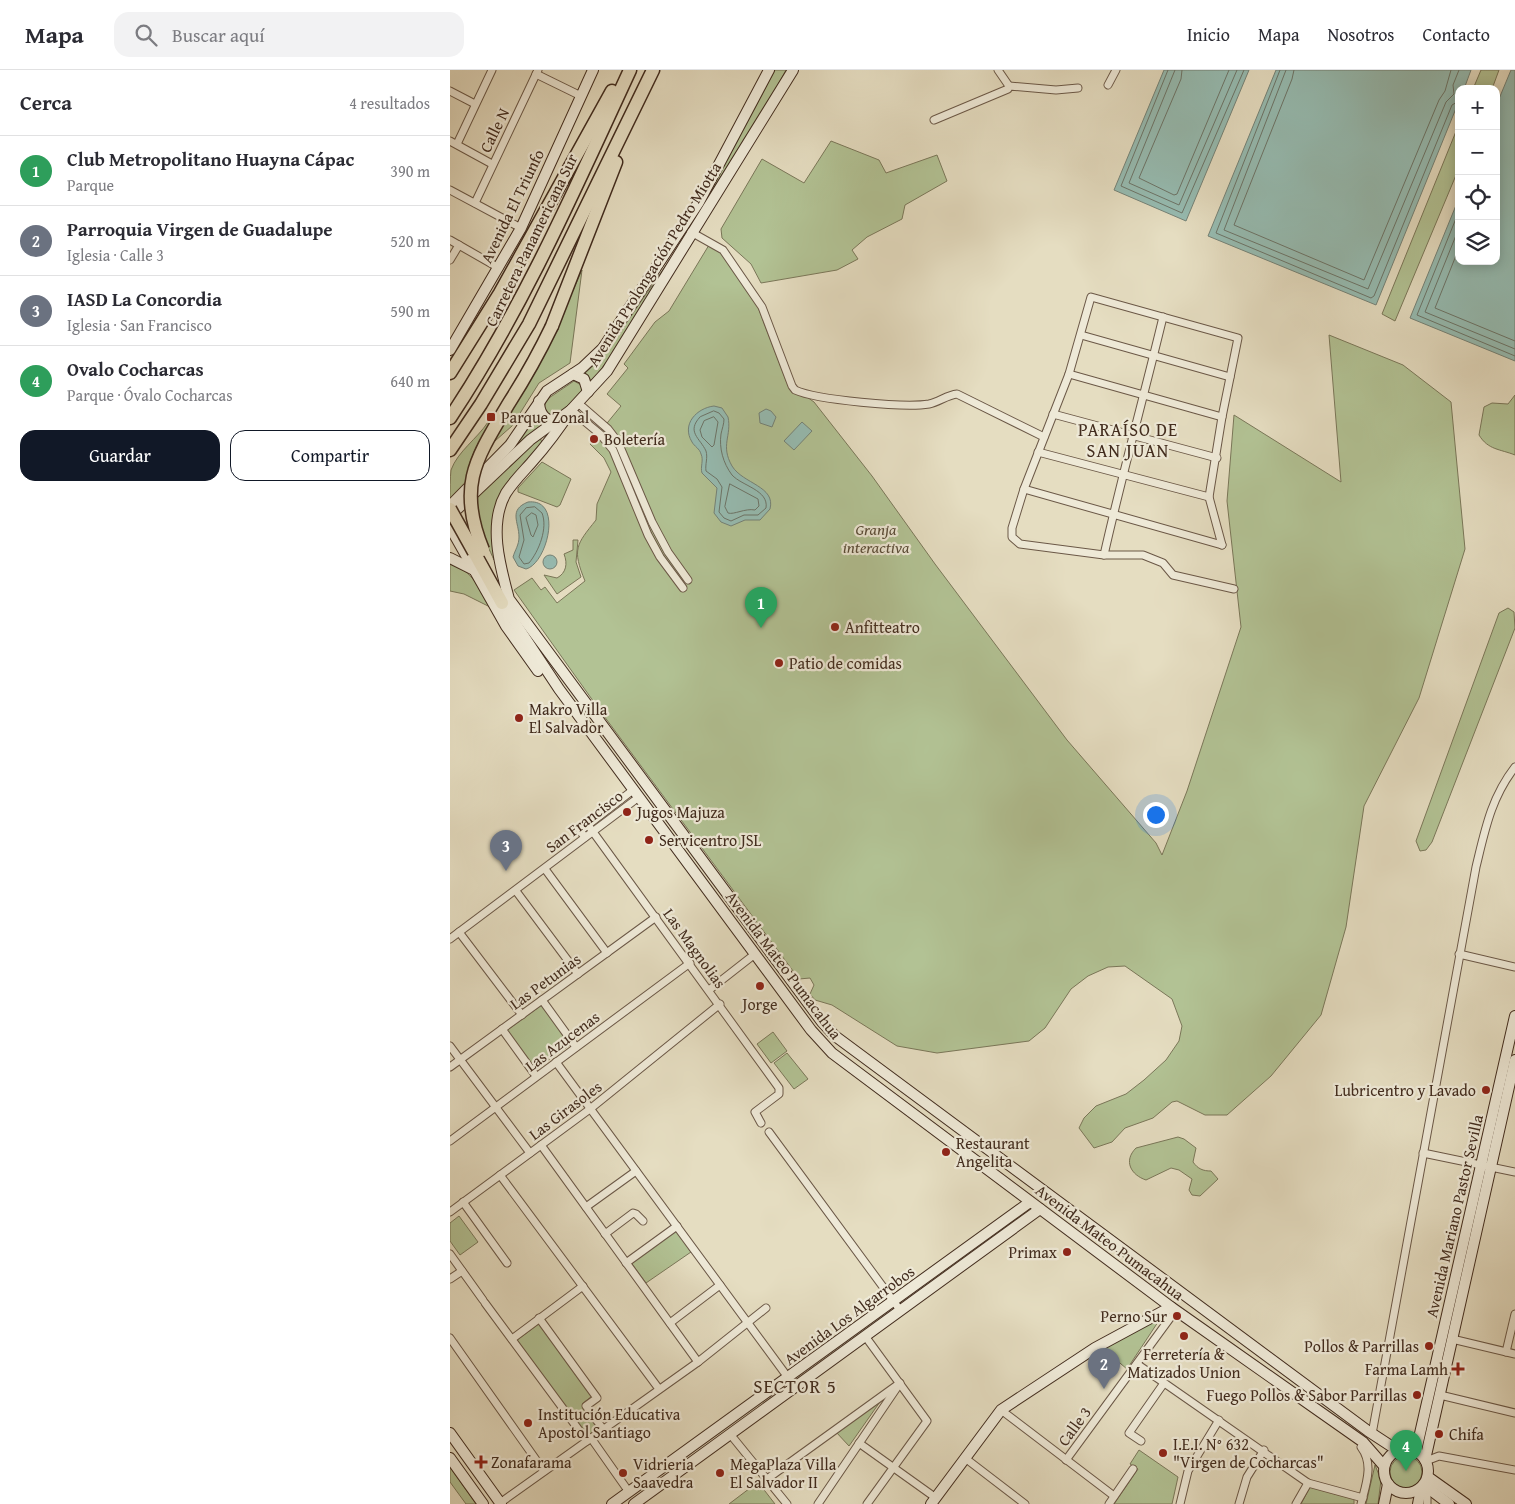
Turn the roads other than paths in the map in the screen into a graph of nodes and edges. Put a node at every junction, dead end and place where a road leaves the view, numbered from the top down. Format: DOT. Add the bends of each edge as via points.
graph roads {
  1 [pos="492,70"];
  2 [pos="594,70"];
  3 [pos="625,70"];
  4 [pos="630,70"];
  5 [pos="653,70"];
  6 [pos="769,70"];
  7 [pos="794,70"];
  8 [pos="998,70"];
  9 [pos="1116,70"];
  10 [pos="537,72"];
  11 [pos="1108,85"];
  12 [pos="1009,86"];
  13 [pos="1078,88"];
  14 [pos="450,91"];
  15 [pos="581,96"];
  16 [pos="475,104"];
  17 [pos="636,106"];
  18 [pos="934,120"];
  19 [pos="453,143"];
  20 [pos="492,164"];
  21 [pos="450,190"];
  22 [pos="475,203"];
  23 [pos="520,228"];
  24 [pos="691,232"];
  25 [pos="450,240"];
  26 [pos="459,245"];
  27 [pos="450,260"];
  28 [pos="499,268"];
  29 [pos="1163,317"];
  30 [pos="1081,335"];
  31 [pos="450,350"];
  32 [pos="1154,356"];
  33 [pos="450,373"];
  34 [pos="573,374"];
  35 [pos="1069,374"];
  36 [pos="1230,377"];
  37 [pos="588,392"];
  38 [pos="1144,395"];
  39 [pos="539,401"];
  40 [pos="574,407"];
  41 [pos="1053,414"];
  42 [pos="1222,417"];
  43 [pos="450,418"];
  44 [pos="554,422"];
  45 [pos="1134,435"];
  46 [pos="1044,437"];
  47 [pos="450,450"];
  48 [pos="1038,452"];
  49 [pos="1217,458"];
  50 [pos="1122,474"];
  51 [pos="1024,489"];
  52 [pos="1209,497"];
  53 [pos="450,508"];
  54 [pos="1113,514"];
  55 [pos="450,516"];
  56 [pos="450,527"];
  57 [pos="479,551"];
  58 [pos="1104,555"];
  59 [pos="450,558"];
  60 [pos="475,571"];
  61 [pos="688,580"];
  62 [pos="683,588"];
  63 [pos="1234,589"];
  64 [pos="505,601"];
  65 [pos="602,748"];
  66 [pos="1515,767"];
  67 [pos="636,794"];
  68 [pos="590,828"];
  69 [pos="544,868"];
  70 [pos="516,891"];
  71 [pos="656,917"];
  72 [pos="459,932"];
  73 [pos="450,939"];
  74 [pos="607,953"];
  75 [pos="755,954"];
  76 [pos="1460,954"];
  77 [pos="690,963"];
  78 [pos="1515,967"];
  79 [pos="578,974"];
  80 [pos="710,990"];
  81 [pos="542,1000"];
  82 [pos="720,1004"];
  83 [pos="522,1015"];
  84 [pos="1515,1016"];
  85 [pos="502,1030"];
  86 [pos="450,1046"];
  87 [pos="576,1047"];
  88 [pos="460,1060"];
  89 [pos="1515,1060"];
  90 [pos="556,1062"];
  91 [pos="450,1067"];
  92 [pos="536,1076"];
  93 [pos="496,1107"];
  94 [pos="590,1109"];
  95 [pos="761,1123"];
  96 [pos="769,1132"];
  97 [pos="450,1141"];
  98 [pos="542,1145"];
  99 [pos="530,1153"];
  100 [pos="1424,1153"];
  101 [pos="1486,1166"];
  102 [pos="636,1171"];
  103 [pos="1515,1172"];
  104 [pos="500,1175"];
  105 [pos="463,1202"];
  106 [pos="1030,1202"];
  107 [pos="586,1207"];
  108 [pos="1040,1209"];
  109 [pos="450,1212"];
  110 [pos="643,1221"];
  111 [pos="677,1226"];
  112 [pos="605,1234"];
  113 [pos="450,1254"];
  114 [pos="626,1263"];
  115 [pos="507,1264"];
  116 [pos="462,1271"];
  117 [pos="450,1280"];
  118 [pos="720,1285"];
  119 [pos="583,1286"];
  120 [pos="893,1301"];
  121 [pos="766,1308"];
  122 [pos="1173,1309"];
  123 [pos="900,1310"];
  124 [pos="1515,1314"];
  125 [pos="539,1318"];
  126 [pos="748,1322"];
  127 [pos="670,1323"];
  128 [pos="865,1336"];
  129 [pos="450,1338"];
  130 [pos="512,1339"];
  131 [pos="1452,1339"];
  132 [pos="1506,1352"];
  133 [pos="1515,1354"];
  134 [pos="698,1362"];
  135 [pos="1137,1364"];
  136 [pos="788,1377"];
  137 [pos="900,1383"];
  138 [pos="1164,1383"];
  139 [pos="795,1386"];
  140 [pos="659,1389"];
  141 [pos="1440,1394"];
  142 [pos="1001,1410"];
  143 [pos="1515,1413"];
  144 [pos="1218,1420"];
  145 [pos="603,1429"];
  146 [pos="450,1433"];
  147 [pos="730,1434"];
  148 [pos="1352,1434"];
  149 [pos="1372,1434"];
  150 [pos="589,1439"];
  151 [pos="1141,1441"];
  152 [pos="859,1443"];
  153 [pos="1264,1450"];
  154 [pos="1397,1450"];
  155 [pos="1416,1451"];
  156 [pos="450,1458"];
  157 [pos="965,1458"];
  158 [pos="1066,1460"];
  159 [pos="1426,1461"];
  160 [pos="1384,1466"];
  161 [pos="895,1468"];
  162 [pos="1134,1469"];
  163 [pos="1515,1470"];
  164 [pos="544,1471"];
  165 [pos="767,1479"];
  166 [pos="1308,1483"];
  167 [pos="1388,1484"];
  168 [pos="1424,1484"];
  169 [pos="629,1492"];
  170 [pos="1114,1496"];
  171 [pos="934,1501"];
  172 [pos="1362,1501"];
  173 [pos="501,1503"];
  174 [pos="483,1504"];
  175 [pos="612,1504"];
  176 [pos="634,1504"];
  177 [pos="787,1504"];
  178 [pos="818,1504"];
  179 [pos="867,1504"];
  180 [pos="1025,1504"];
  181 [pos="1109,1504"];
  182 [pos="1180,1504"];
  183 [pos="1239,1504"];
  184 [pos="1296,1504"];
  185 [pos="1384,1504"];
  186 [pos="1418,1504"];
  187 [pos="1427,1504"];
  188 [pos="1449,1504"];
  189 [pos="1466,1504"];
  1 -- 16 [label="street"];
  2 -- 15 [label="main road, Avenida El Triunfo"];
  3 -- 33 [label="highway" via="500,294"];
  4 -- 43 [label="highway, Carretera Panamericana Sur" via="538,269 502,336"];
  5 -- 17 [label="highway"];
  6 -- 34 [label="main road, Avenida Prolongación Pedro Miotta" via="699,202 603,348"];
  7 -- 24 [label="main road, Avenida Prolongación Pedro Miotta"];
  8 -- 12 [label="street"];
  9 -- 11 [label="street"];
  10 -- 15 [label="street"];
  10 -- 20 [label="street, Calle N"];
  12 -- 13 [label="street" via="1056,90"];
  12 -- 18 [label="street"];
  14 -- 16 [label="street"];
  15 -- 23 [label="main road, Avenida El Triunfo"];
  16 -- 19 [label="street"];
  17 -- 47 [label="highway, Carretera Panamericana Sur" via="528,324"];
  17 -- 57 [label="highway, bridge" via="552,326 536,359 478,455 471,505"];
  19 -- 20 [label="street"];
  20 -- 22 [label="street, Calle N"];
  21 -- 22 [label="street"];
  22 -- 23 [label="street"];
  23 -- 28 [label="main road, Avenida El Triunfo"];
  24 -- 37 [label="main road, Avenida Prolongación Pedro Miotta" via="619,354"];
  24 -- 46 [label="street" via="723,250 762,306 795,390 860,402 910,405 928,404 950,394 958,394"];
  25 -- 26 [label="street"];
  26 -- 27 [label="street"];
  26 -- 28 [label="street"];
  28 -- 31 [label="main road, Avenida El Triunfo"];
  29 -- 30 [label="street" via="1091,297"];
  29 -- 32 [label="street"];
  29 -- 36 [label="street" via="1238,338"];
  30 -- 32 [label="street"];
  30 -- 35 [label="street"];
  32 -- 36 [label="street"];
  32 -- 38 [label="street"];
  34 -- 37 [label="main road" via="584,379"];
  34 -- 39 [label="main road, Avenida Prolongación Pedro Miotta" via="552,386"];
  35 -- 38 [label="street"];
  35 -- 41 [label="street"];
  36 -- 42 [label="street"];
  37 -- 40 [label="main road, Avenida Prolongación Pedro Miotta"];
  38 -- 42 [label="street"];
  38 -- 45 [label="street"];
  39 -- 44 [label="main road" via="544,417"];
  39 -- 53 [label="main road, Avenida Prolongación Pedro Miotta" via="510,446"];
  40 -- 44 [label="main road, Avenida Prolongación Pedro Miotta"];
  40 -- 61 [label="street" via="608,429 618,442 652,522"];
  40 -- 62 [label="street" via="613,450 648,535"];
  40 -- 64 [label="main road" via="506,493 501,507 497,534"];
  41 -- 45 [label="street"];
  41 -- 46 [label="street"];
  42 -- 49 [label="street"];
  44 -- 55 [label="main road, Avenida Prolongación Pedro Miotta" via="530,440"];
  45 -- 49 [label="street"];
  45 -- 50 [label="street"];
  46 -- 48 [label="street"];
  48 -- 50 [label="street"];
  48 -- 51 [label="street"];
  49 -- 52 [label="street"];
  50 -- 52 [label="street"];
  50 -- 54 [label="street"];
  51 -- 54 [label="street"];
  51 -- 58 [label="street" via="1012,528 1012,537 1016,541"];
  52 -- 54 [label="street" via="1222,545"];
  53 -- 57 [label="highway, bridge"];
  54 -- 58 [label="street"];
  56 -- 60 [label="main road"];
  57 -- 64 [label="highway"];
  58 -- 63 [label="street" via="1153,557 1173,575"];
  59 -- 60 [label="main road"];
  60 -- 65 [label="main road" via="516,642 582,731"];
  64 -- 65 [label="main road, Avenida Mateo Pumacahua" via="558,689"];
  64 -- 149 [label="main road, Avenida Mateo Pumacahua" via="835,1036"];
  65 -- 67 [label="main road, Avenida Mateo Pumacahua"];
  66 -- 76 [label="street" via="1501,785 1490,812"];
  67 -- 68 [label="street, San Francisco"];
  67 -- 75 [label="main road, Avenida Mateo Pumacahua"];
  68 -- 69 [label="street, San Francisco"];
  68 -- 71 [label="street, Las Magnolias"];
  69 -- 70 [label="street, San Francisco"];
  69 -- 74 [label="street"];
  70 -- 72 [label="street, San Francisco"];
  70 -- 79 [label="street"];
  71 -- 74 [label="street, Las Petunias"];
  71 -- 77 [label="street, Las Magnolias"];
  72 -- 73 [label="street, San Francisco"];
  72 -- 83 [label="street"];
  74 -- 79 [label="street, Las Petunias"];
  75 -- 80 [label="street"];
  75 -- 106 [label="main road, Avenida Mateo Pumacahua" via="832,1053"];
  76 -- 78 [label="street"];
  76 -- 100 [label="street"];
  77 -- 80 [label="street, Las Magnolias"];
  77 -- 87 [label="street, Las Azucenas"];
  79 -- 81 [label="street, Las Petunias"];
  80 -- 82 [label="street, Las Magnolias"];
  81 -- 83 [label="street, Las Petunias"];
  81 -- 87 [label="street"];
  82 -- 94 [label="street, Las Girasoles"];
  82 -- 95 [label="street, Las Magnolias" via="779,1088 779,1094 755,1112"];
  83 -- 85 [label="street, Las Petunias"];
  84 -- 101 [label="main road, Avenida Mariano Pastor Sevilla"];
  85 -- 88 [label="street, Las Petunias"];
  85 -- 92 [label="street"];
  86 -- 88 [label="street"];
  87 -- 90 [label="street, Las Azucenas"];
  88 -- 91 [label="street, Las Petunias"];
  88 -- 93 [label="street"];
  89 -- 101 [label="main road, Avenida Mariano Pastor Sevilla"];
  90 -- 92 [label="street, Las Azucenas"];
  90 -- 94 [label="street"];
  92 -- 93 [label="street, Las Azucenas"];
  93 -- 97 [label="street, Las Azucenas"];
  93 -- 99 [label="street"];
  94 -- 98 [label="street, Las Girasoles"];
  94 -- 102 [label="street"];
  96 -- 120 [label="street"];
  98 -- 99 [label="street, Las Girasoles"];
  98 -- 107 [label="street"];
  99 -- 104 [label="street, Las Girasoles"];
  100 -- 101 [label="street"];
  100 -- 149 [label="street"];
  101 -- 103 [label="street"];
  101 -- 131 [label="main road, Avenida Mariano Pastor Sevilla"];
  101 -- 155 [label="main road, Avenida Mariano Pastor Sevilla"];
  102 -- 107 [label="street"];
  102 -- 111 [label="street"];
  104 -- 105 [label="street, Las Girasoles"];
  104 -- 119 [label="street"];
  105 -- 109 [label="street, Las Girasoles"];
  105 -- 115 [label="street"];
  106 -- 108 [label="main road, Avenida Mateo Pumacahua"];
  106 -- 120 [label="main road, Avenida Los Algarrobos"];
  107 -- 112 [label="street"];
  108 -- 122 [label="main road, Avenida Mateo Pumacahua"];
  108 -- 123 [label="main road, Avenida Los Algarrobos"];
  110 -- 112 [label="street" via="633,1213"];
  111 -- 114 [label="street"];
  111 -- 118 [label="street"];
  112 -- 114 [label="street"];
  113 -- 116 [label="street"];
  114 -- 127 [label="street"];
  116 -- 117 [label="street"];
  116 -- 130 [label="street"];
  118 -- 126 [label="street"];
  118 -- 127 [label="street"];
  119 -- 125 [label="street"];
  119 -- 140 [label="street"];
  120 -- 123 [label="street"];
  120 -- 136 [label="main road, Avenida Los Algarrobos"];
  121 -- 126 [label="street"];
  122 -- 135 [label="street, Calle 3"];
  122 -- 142 [label="main road" via="1095,1348"];
  122 -- 148 [label="main road, Avenida Mateo Pumacahua"];
  123 -- 128 [label="main road, Avenida Los Algarrobos"];
  124 -- 132 [label="street"];
  125 -- 130 [label="street"];
  125 -- 145 [label="street" via="597,1398 586,1406"];
  126 -- 134 [label="street"];
  126 -- 136 [label="street"];
  127 -- 134 [label="street"];
  128 -- 137 [label="street"];
  128 -- 139 [label="main road, Avenida Los Algarrobos"];
  129 -- 164 [label="street"];
  130 -- 150 [label="street"];
  131 -- 132 [label="street"];
  131 -- 141 [label="main road, Avenida Mariano Pastor Sevilla"];
  132 -- 133 [label="street"];
  134 -- 140 [label="street"];
  135 -- 138 [label="street"];
  135 -- 158 [label="street, Calle 3"];
  136 -- 139 [label="street"];
  136 -- 169 [label="main road, Avenida Los Algarrobos"];
  137 -- 152 [label="street"];
  137 -- 161 [label="street" via="928,1421"];
  137 -- 165 [label="street"];
  138 -- 144 [label="street"];
  138 -- 151 [label="street" via="1130,1433"];
  139 -- 147 [label="main road, Avenida Los Algarrobos"];
  140 -- 145 [label="street"];
  141 -- 143 [label="street"];
  141 -- 159 [label="main road, Avenida Mariano Pastor Sevilla"];
  142 -- 157 [label="main road"];
  142 -- 158 [label="street"];
  144 -- 153 [label="street"];
  144 -- 182 [label="street" via="1188,1471"];
  145 -- 150 [label="street"];
  146 -- 173 [label="main road"];
  147 -- 165 [label="street"];
  147 -- 176 [label="main road, Avenida Los Algarrobos"];
  148 -- 160 [label="main road, Avenida Mateo Pumacahua" via="1368,1446"];
  148 -- 172 [label="street" via="1369,1459"];
  149 -- 154 [label="main road, Avenida Mateo Pumacahua"];
  150 -- 164 [label="street"];
  150 -- 169 [label="street"];
  152 -- 161 [label="street"];
  152 -- 178 [label="street"];
  153 -- 166 [label="street"];
  153 -- 183 [label="street" via="1247,1477"];
  154 -- 155 [label="main road"];
  154 -- 160 [label="main road"];
  155 -- 159 [label="main road"];
  156 -- 174 [label="main road"];
  157 -- 171 [label="main road"];
  157 -- 180 [label="street"];
  158 -- 170 [label="street"];
  159 -- 163 [label="street" via="1439,1456"];
  159 -- 168 [label="main road"];
  160 -- 167 [label="main road"];
  161 -- 171 [label="street"];
  161 -- 179 [label="street"];
  162 -- 170 [label="street"];
  164 -- 173 [label="street"];
  165 -- 177 [label="street"];
  166 -- 172 [label="street"];
  166 -- 184 [label="street"];
  167 -- 168 [label="main road" via="1405,1494"];
  167 -- 185 [label="main road"];
  168 -- 186 [label="main road"];
  168 -- 187 [label="street"];
  168 -- 188 [label="main road"];
  168 -- 189 [label="main road"];
  169 -- 175 [label="main road, Avenida Los Algarrobos"];
  170 -- 181 [label="street"];
}
